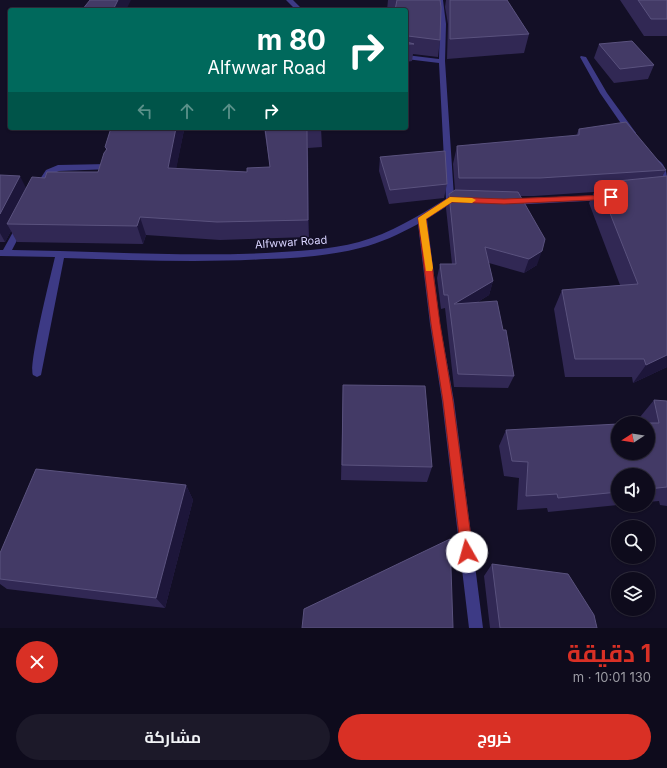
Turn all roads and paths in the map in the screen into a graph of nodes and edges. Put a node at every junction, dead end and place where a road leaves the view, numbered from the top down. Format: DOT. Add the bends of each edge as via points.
graph roads {
  1 [pos="289,0"];
  2 [pos="440,0"];
  3 [pos="298,8"];
  4 [pos="408,57"];
  5 [pos="582,57"];
  6 [pos="442,61"];
  7 [pos="637,139"];
  8 [pos="650,155"];
  9 [pos="108,167"];
  10 [pos="667,176"];
  11 [pos="39,188"];
  12 [pos="611,197"];
  13 [pos="450,200"];
  14 [pos="466,200"];
  15 [pos="504,202"];
  16 [pos="26,214"];
  17 [pos="422,218"];
  18 [pos="3,253"];
  19 [pos="60,254"];
  20 [pos="37,372"];
  21 [pos="476,628"];
  1 -- 3 [label="street"];
  2 -- 6 [label="street" via="443,24"];
  4 -- 6 [label="street"];
  5 -- 7 [label="street"];
  6 -- 13 [label="street"];
  8 -- 10 [label="street"];
  9 -- 11 [label="street" via="58,168 49,172"];
  12 -- 15 [label="street"];
  13 -- 14 [label="street"];
  13 -- 17 [label="street, Alfwwar Road"];
  16 -- 18 [label="street"];
  17 -- 19 [label="street, Alfwwar Road" via="390,235 360,245 321,253 170,258"];
  17 -- 21 [label="street"];
  18 -- 19 [label="street, Alfwwar Road"];
  19 -- 20 [label="street"];
}
